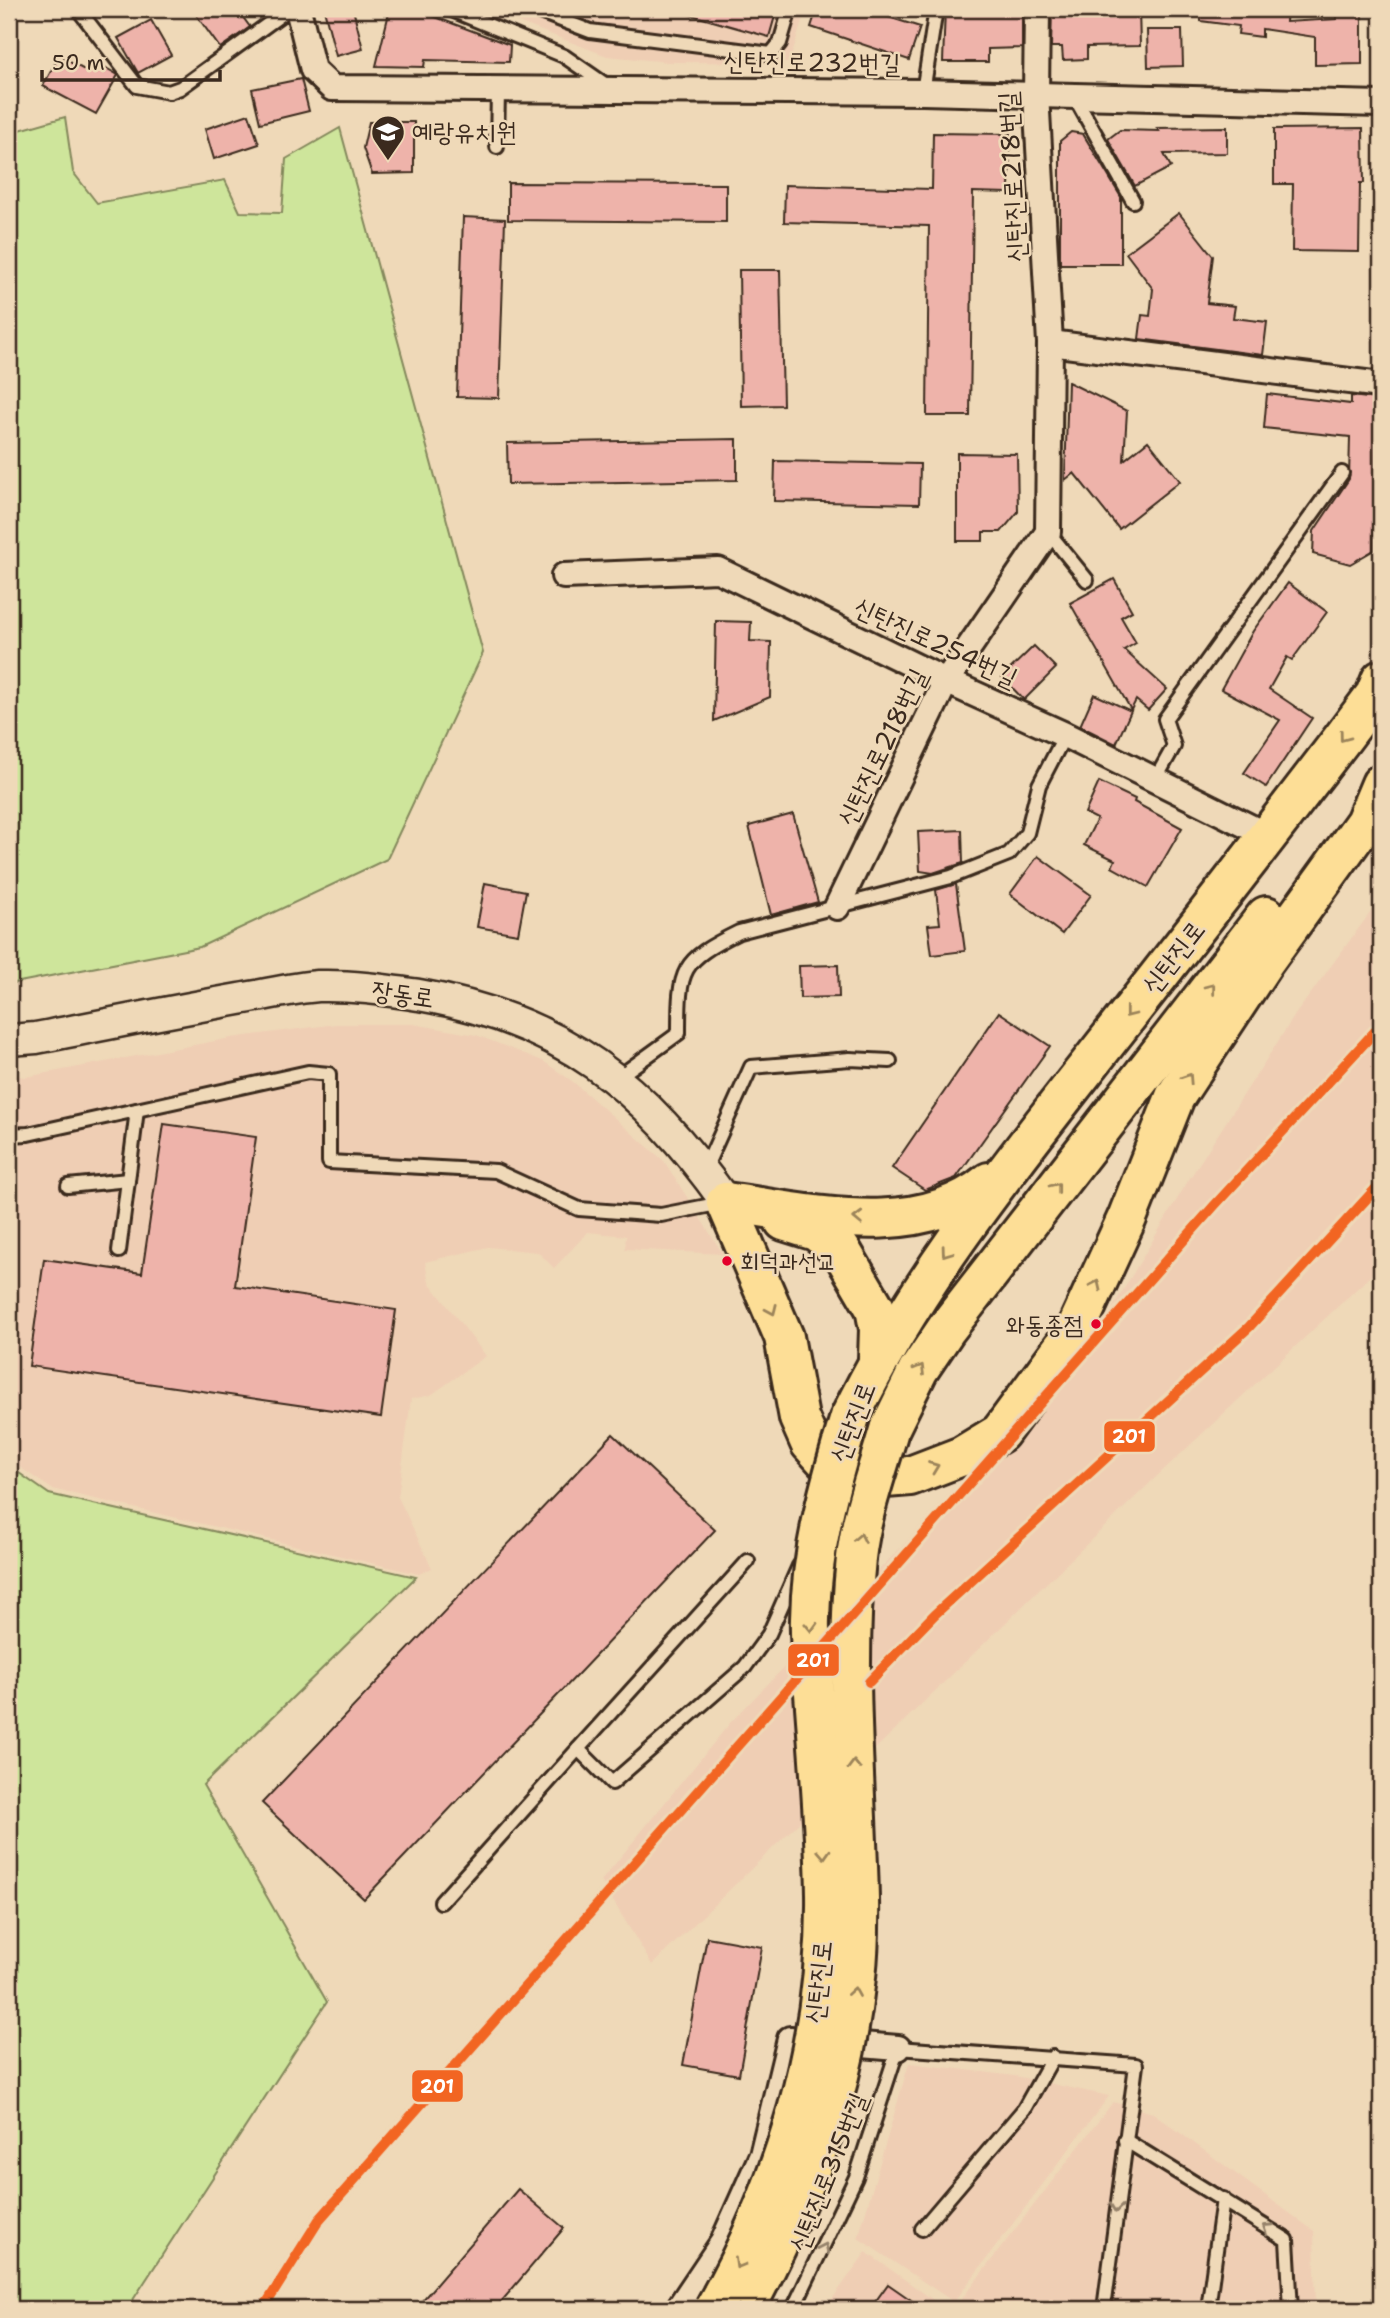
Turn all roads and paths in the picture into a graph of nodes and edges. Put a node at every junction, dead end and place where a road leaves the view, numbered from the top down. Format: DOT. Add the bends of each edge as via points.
graph roads {
  1 [pos="78,9"];
  2 [pos="289,9"];
  3 [pos="298,9"];
  4 [pos="449,9"];
  5 [pos="532,9"];
  6 [pos="790,9"];
  7 [pos="936,9"];
  8 [pos="1037,9"];
  9 [pos="498,90"];
  10 [pos="612,90"];
  11 [pos="923,92"];
  12 [pos="1036,94"];
  13 [pos="1074,96"];
  14 [pos="1381,104"];
  15 [pos="497,147"];
  16 [pos="1133,201"];
  17 [pos="1050,342"];
  18 [pos="1381,385"];
  19 [pos="1342,473"];
  20 [pos="1048,532"];
  21 [pos="564,576"];
  22 [pos="1087,580"];
  23 [pos="1381,680"];
  24 [pos="946,681"];
  25 [pos="1065,735"];
  26 [pos="1381,767"];
  27 [pos="1155,780"];
  28 [pos="1381,784"];
  29 [pos="1268,836"];
  30 [pos="837,907"];
  31 [pos="9,1040"];
  32 [pos="890,1061"];
  33 [pos="617,1079"];
  34 [pos="137,1110"];
  35 [pos="9,1135"];
  36 [pos="1010,1165"];
  37 [pos="704,1171"];
  38 [pos="128,1181"];
  39 [pos="68,1186"];
  40 [pos="726,1202"];
  41 [pos="119,1251"];
  42 [pos="878,1359"];
  43 [pos="829,1464"];
  44 [pos="748,1561"];
  45 [pos="578,1749"];
  46 [pos="440,1902"];
  47 [pos="898,2048"];
  48 [pos="1053,2057"];
  49 [pos="1125,2140"];
  50 [pos="1223,2199"];
  51 [pos="922,2229"];
  52 [pos="678,2309"];
  53 [pos="714,2309"];
  54 [pos="745,2309"];
  55 [pos="793,2309"];
  56 [pos="1104,2309"];
  57 [pos="1208,2309"];
  58 [pos="1291,2309"];
  1 -- 2 [label="lane" via="138,86 169,92"];
  3 -- 9 [label="street, 신탄진로232번길" via="313,69 332,88"];
  4 -- 10 [label="lane" via="564,56"];
  5 -- 6 [label="lane" via="590,31 771,54 780,43"];
  7 -- 11 [label="lane"];
  8 -- 12 [label="street, 신탄진로218번길"];
  9 -- 10 [label="street, 신탄진로232번길"];
  9 -- 15 [label="lane"];
  10 -- 11 [label="street, 신탄진로232번길"];
  11 -- 12 [label="street, 신탄진로232번길"];
  12 -- 13 [label="street, 신탄진로232번길"];
  12 -- 17 [label="street, 신탄진로218번길"];
  13 -- 14 [label="street, 신탄진로232번길"];
  13 -- 16 [label="lane"];
  17 -- 18 [label="street"];
  17 -- 20 [label="street, 신탄진로218번길"];
  19 -- 27 [label="lane" via="1165,719 1174,746"];
  20 -- 22 [label="lane"];
  20 -- 24 [label="street, 신탄진로218번길"];
  21 -- 24 [label="street, 신탄진로254번길" via="718,570"];
  23 -- 29 [label="main road, 신탄진로, one-way" via="1375,695"];
  24 -- 25 [label="street, 신탄진로254번길"];
  24 -- 30 [label="street, 신탄진로218번길"];
  25 -- 27 [label="street, 신탄진로254번길"];
  25 -- 30 [label="lane" via="1039,785 1027,833 1009,854 951,877"];
  54 -- 26 [label="main road, 신탄진로, one-way, bridge" via="794,2215 827,2123 845,2053 860,1905 851,1661 856,1558 889,1430 918,1371 947,1328"];
  27 -- 29 [label="street, 신탄진로254번길"];
  43 -- 28 [label="main road, one-way" via="873,1479 910,1476 962,1456 1000,1433 1075,1331 1175,1097 1364,822"];
  29 -- 36 [label="main road, 신탄진로, one-way"];
  30 -- 33 [label="lane" via="739,932 711,946 685,967 679,989 679,1033"];
  31 -- 33 [label="street, 장동로" via="317,986 375,988 445,1000 518,1021 586,1055"];
  32 -- 37 [label="lane" via="850,1059 751,1067"];
  33 -- 37 [label="street, 장동로" via="658,1117"];
  34 -- 35 [label="lane"];
  34 -- 38 [label="lane"];
  34 -- 40 [label="lane" via="308,1072 329,1074 329,1162 496,1171 579,1209 662,1215"];
  36 -- 40 [label="main road, one-way" via="974,1195 894,1219"];
  36 -- 42 [label="main road, 신탄진로, one-way" via="940,1260"];
  37 -- 40 [label="street, 장동로"];
  38 -- 39 [label="lane"];
  38 -- 41 [label="lane"];
  40 -- 42 [label="main road" via="816,1231 841,1250 875,1308"];
  40 -- 43 [label="main road, one-way" via="784,1336 799,1418 810,1443"];
  42 -- 53 [label="main road, 신탄진로, one-way, bridge" via="850,1417 830,1483 810,1619 826,1896 822,1981 796,2122 747,2252"];
  43 -- 45 [label="lane" via="810,1541 769,1634 745,1667 612,1783"];
  44 -- 45 [label="lane"];
  45 -- 46 [label="lane"];
  47 -- 48 [label="lane"];
  47 -- 52 [label="street" via="790,2039 762,2155 723,2242"];
  55 -- 47 [label="lane, 신탄진로315번길, one-way" via="856,2177"];
  48 -- 49 [label="lane" via="1136,2065"];
  48 -- 51 [label="lane" via="1024,2109"];
  49 -- 50 [label="lane"];
  49 -- 56 [label="lane, one-way"];
  50 -- 57 [label="lane"];
  58 -- 50 [label="lane, one-way" via="1287,2241"];
}
